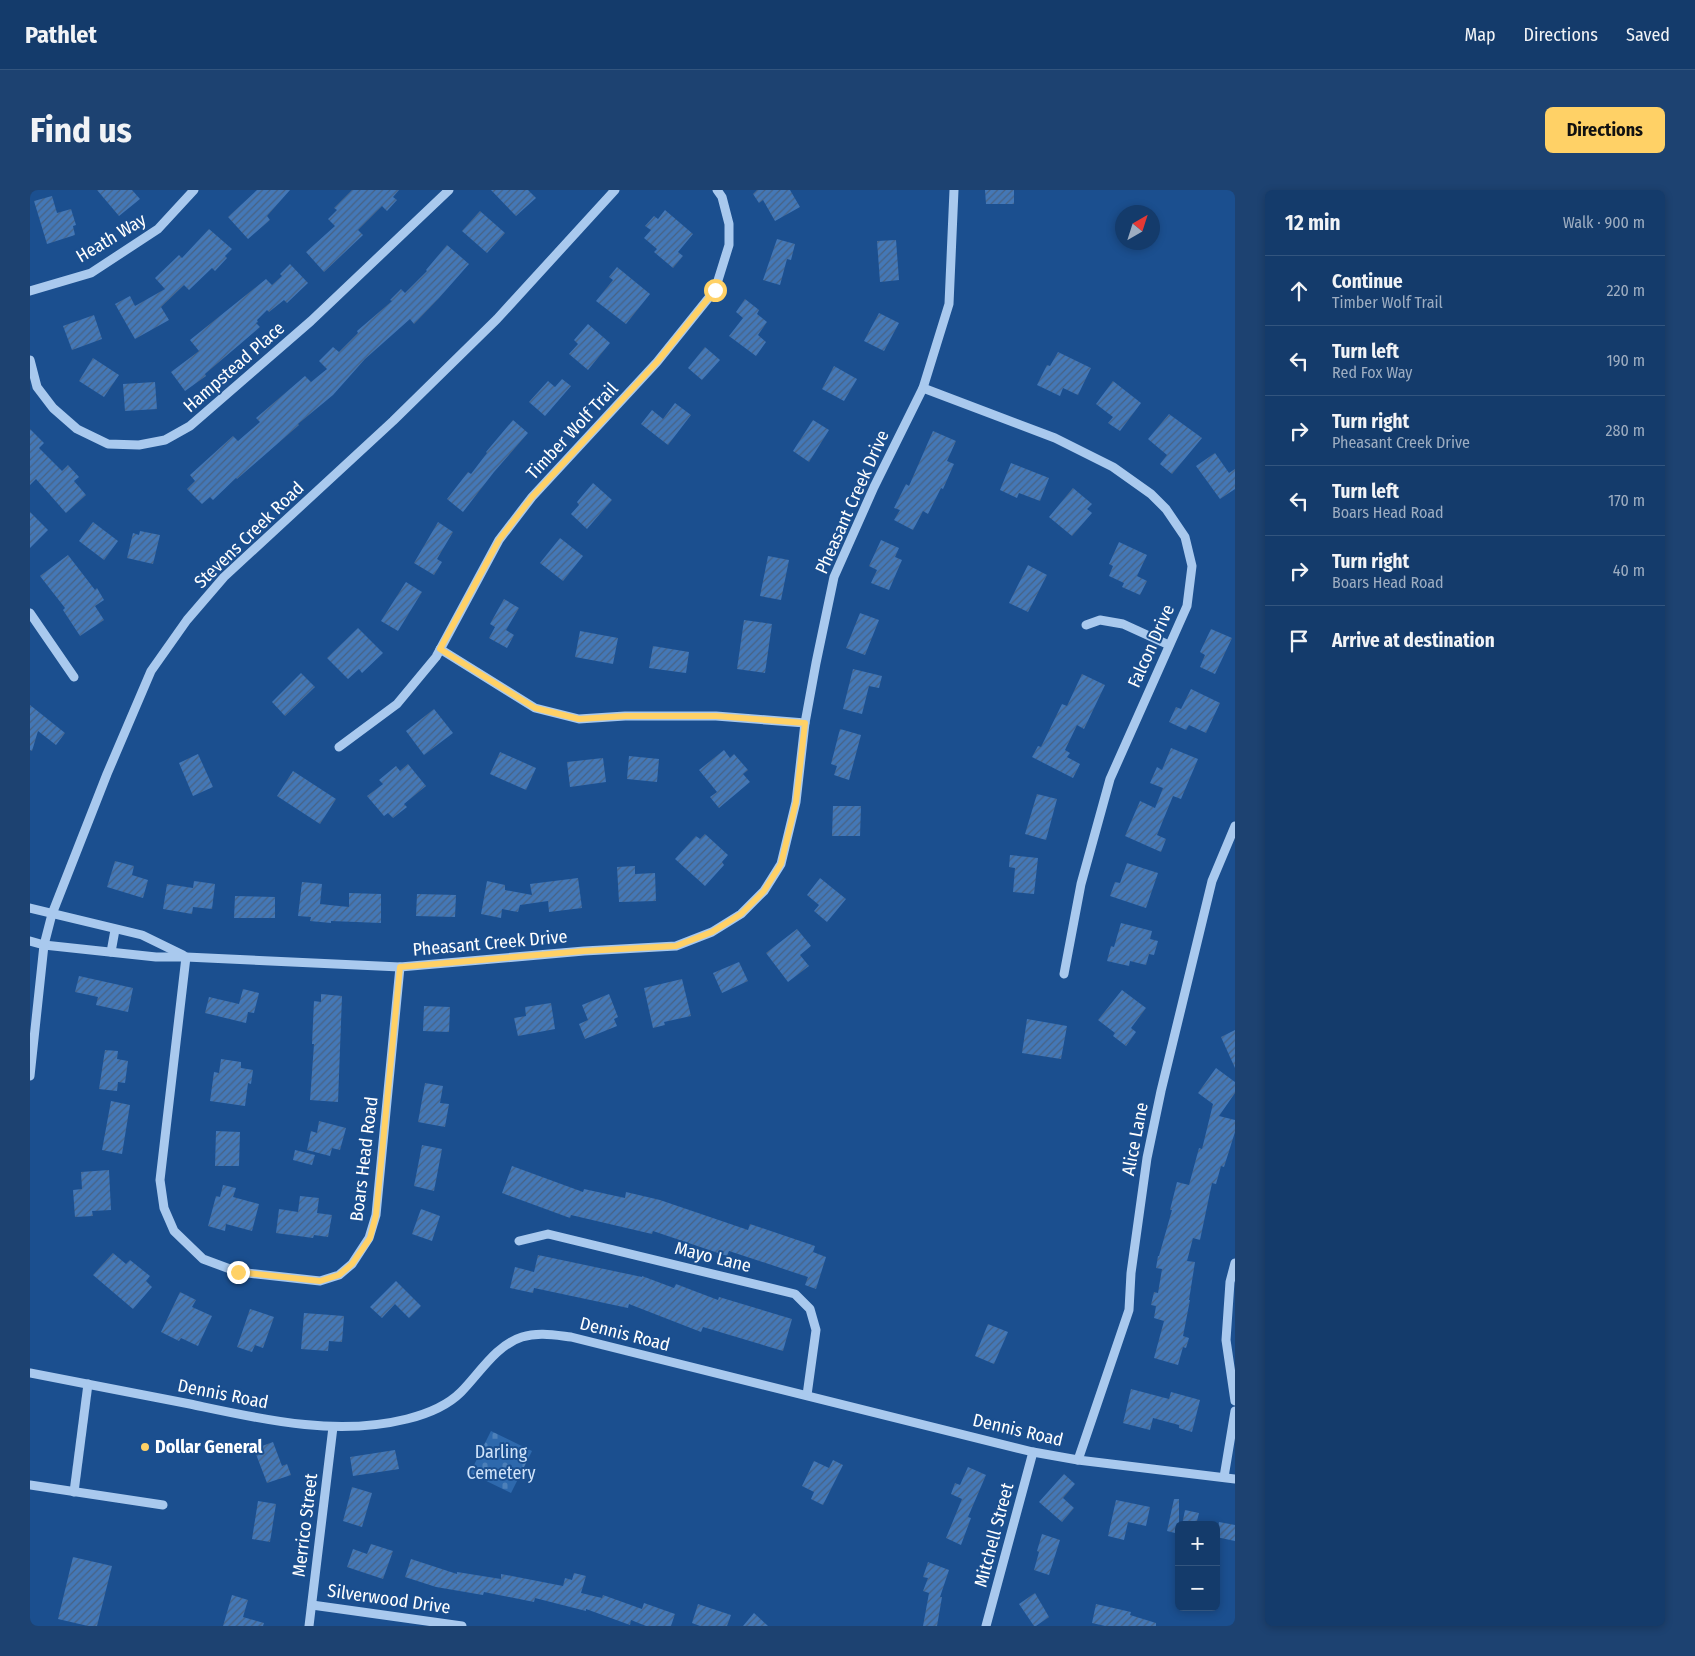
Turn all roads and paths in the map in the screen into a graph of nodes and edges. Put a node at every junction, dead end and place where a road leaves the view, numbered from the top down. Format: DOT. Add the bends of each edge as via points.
graph roads {
  1 [pos="194,190"];
  2 [pos="449,190"];
  3 [pos="615,190"];
  4 [pos="717,190"];
  5 [pos="954,190"];
  6 [pos="30,291"];
  7 [pos="30,360"];
  8 [pos="923,388"];
  9 [pos="30,613"];
  10 [pos="1086,625"];
  11 [pos="1169,645"];
  12 [pos="440,649"];
  13 [pos="74,678"];
  14 [pos="805,723"];
  15 [pos="340,747"];
  16 [pos="1235,826"];
  17 [pos="30,908"];
  18 [pos="52,914"];
  19 [pos="115,930"];
  20 [pos="30,941"];
  21 [pos="44,945"];
  22 [pos="111,952"];
  23 [pos="186,957"];
  24 [pos="400,967"];
  25 [pos="1064,974"];
  26 [pos="32,1037"];
  27 [pos="30,1076"];
  28 [pos="519,1241"];
  29 [pos="1235,1263"];
  30 [pos="30,1373"];
  31 [pos="88,1384"];
  32 [pos="807,1395"];
  33 [pos="1235,1401"];
  34 [pos="1235,1410"];
  35 [pos="333,1427"];
  36 [pos="1033,1452"];
  37 [pos="1078,1460"];
  38 [pos="1224,1478"];
  39 [pos="1235,1479"];
  40 [pos="30,1485"];
  41 [pos="74,1492"];
  42 [pos="164,1505"];
  43 [pos="312,1605"];
  44 [pos="309,1626"];
  45 [pos="462,1626"];
  46 [pos="986,1626"];
  1 -- 6 [label="street, Heath Way" via="158,229 91,273"];
  2 -- 7 [label="street, Hampstead Place" via="311,321 190,426 165,440 139,445 108,444 77,429 52,408 37,387"];
  3 -- 18 [label="street, Stevens Creek Road" via="497,319 393,422 224,577 187,620 151,671"];
  4 -- 12 [label="street, Timber Wolf Trail" via="722,196 729,224 729,245 715,290 657,362 532,497 499,540"];
  5 -- 8 [label="street, Pheasant Creek Drive" via="949,304"];
  8 -- 11 [label="street, Falcon Drive" via="1055,438 1113,467 1166,509 1184,537 1192,566 1187,606"];
  8 -- 14 [label="street, Pheasant Creek Drive" via="834,577"];
  9 -- 13 [label="street"];
  10 -- 11 [label="street" via="1100,620 1123,624"];
  11 -- 25 [label="street, Falcon Drive" via="1110,779 1081,884"];
  12 -- 14 [label="street" via="535,708 579,719 716,716"];
  12 -- 15 [label="street, Timber Wolf Trail" via="397,704"];
  14 -- 24 [label="street, Pheasant Creek Drive" via="796,802 781,864 764,891 741,914 712,932 676,946"];
  16 -- 37 [label="street, Alice Lane" via="1212,881 1161,1091 1147,1158 1129,1310"];
  17 -- 18 [label="street, Pheasant Creek Drive"];
  18 -- 19 [label="street, Pheasant Creek Drive"];
  18 -- 21 [label="street, Stevens Creek Road"];
  19 -- 22 [label="street"];
  19 -- 23 [label="street, Pheasant Creek Drive" via="142,936"];
  20 -- 21 [label="street, Pheasant Creek Drive"];
  21 -- 22 [label="street, Pheasant Creek Drive"];
  21 -- 26 [label="street, Stevens Creek Road"];
  22 -- 23 [label="street, Pheasant Creek Drive"];
  23 -- 24 [label="street, Pheasant Creek Drive"];
  23 -- 24 [label="street, Boars Head Road" via="160,1180 164,1208 174,1231 203,1259 238,1272 320,1281 339,1275 352,1264 370,1238 376,1215"];
  26 -- 27 [label="street, Stevens Creek Road"];
  28 -- 32 [label="street, Mayo Lane" via="548,1234 795,1294 810,1309 816,1330"];
  29 -- 33 [label="street" via="1230,1282 1226,1340"];
  30 -- 31 [label="street, Dennis Road"];
  31 -- 35 [label="street, Dennis Road" via="261,1419"];
  31 -- 41 [label="street"];
  32 -- 35 [label="street, Dennis Road" via="571,1337 543,1333 521,1337 501,1349 459,1394 437,1410 370,1425"];
  32 -- 36 [label="street, Dennis Road"];
  34 -- 38 [label="street"];
  35 -- 43 [label="street, Merrico Street"];
  36 -- 37 [label="street, Dennis Road"];
  36 -- 46 [label="street, Mitchell Street"];
  37 -- 38 [label="street, Dennis Road"];
  38 -- 39 [label="street, Dennis Road"];
  40 -- 41 [label="street"];
  41 -- 42 [label="street"];
  43 -- 44 [label="street, Merrico Street"];
  43 -- 45 [label="street, Silverwood Drive"];
}
